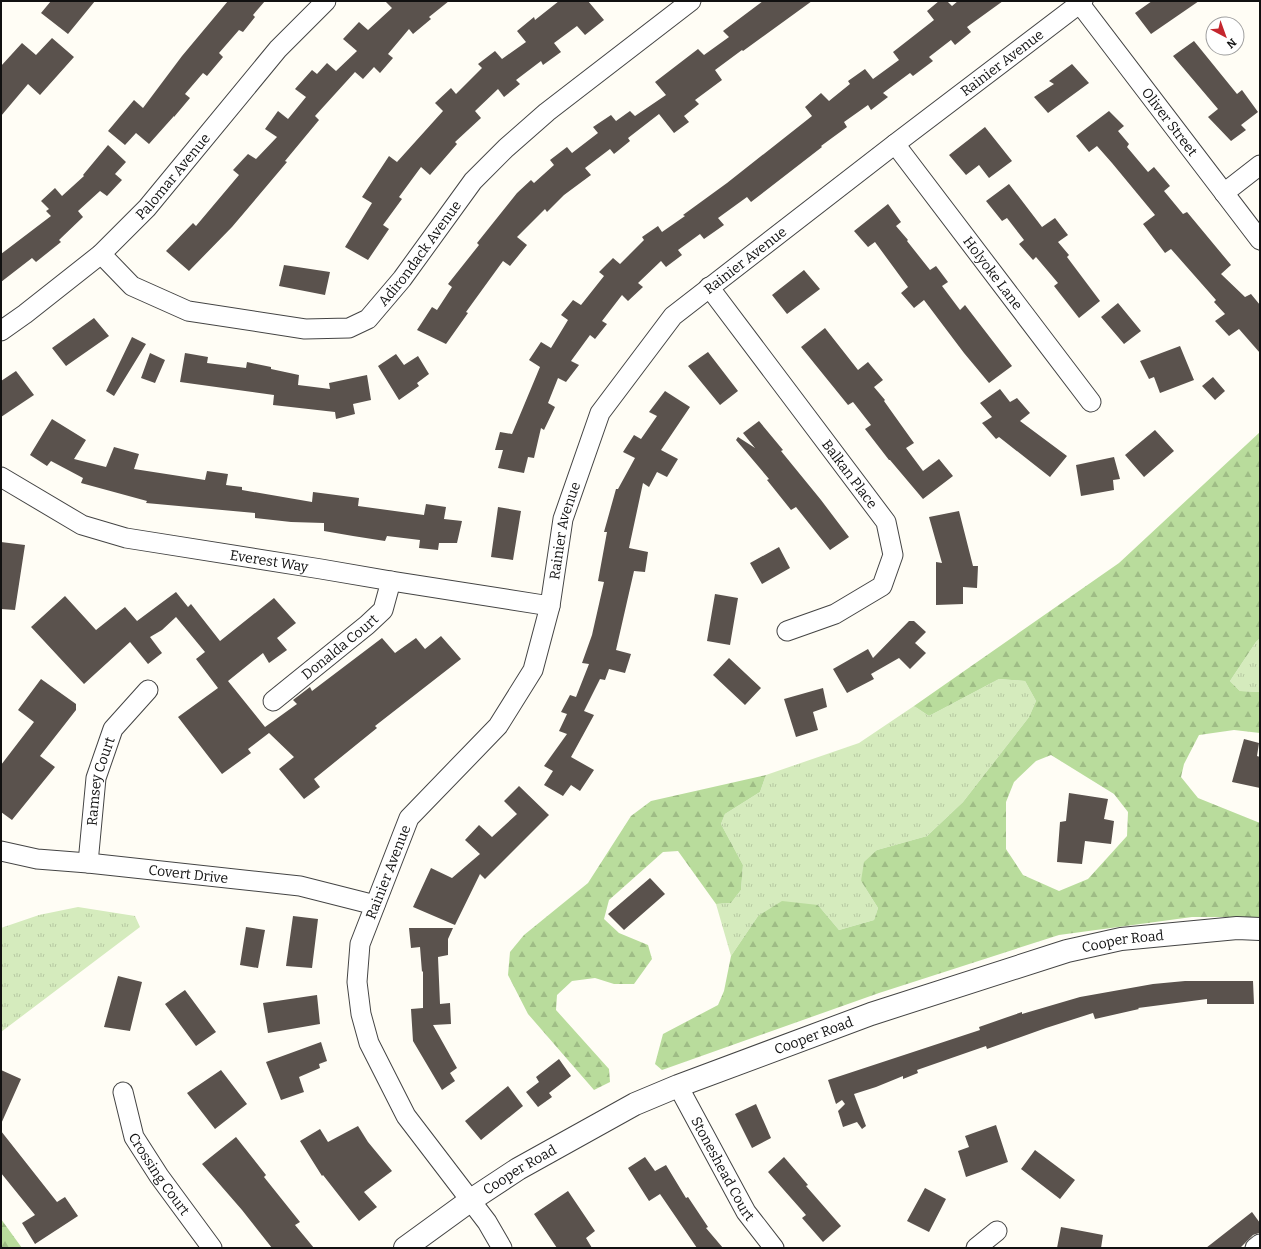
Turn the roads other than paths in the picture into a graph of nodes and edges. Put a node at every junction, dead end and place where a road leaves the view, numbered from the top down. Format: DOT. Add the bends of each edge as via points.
graph roads {
  1 [pos="326,1"];
  2 [pos="691,1"];
  3 [pos="1081,2"];
  4 [pos="895,144"];
  5 [pos="1260,166"];
  6 [pos="1224,193"];
  7 [pos="1260,240"];
  8 [pos="101,254"];
  9 [pos="709,288"];
  10 [pos="1,331"];
  11 [pos="1091,402"];
  12 [pos="1,477"];
  13 [pos="391,581"];
  14 [pos="550,606"];
  15 [pos="787,631"];
  16 [pos="148,690"];
  17 [pos="273,701"];
  18 [pos="1,851"];
  19 [pos="88,863"];
  20 [pos="375,905"];
  21 [pos="1260,928"];
  22 [pos="678,1086"];
  23 [pos="123,1092"];
  24 [pos="471,1200"];
  25 [pos="997,1231"];
  26 [pos="1260,1244"];
  27 [pos="212,1248"];
  28 [pos="405,1248"];
  29 [pos="502,1248"];
  30 [pos="774,1248"];
  31 [pos="976,1248"];
  32 [pos="1255,1248"];
  1 -- 8 [label="street, Palomar Avenue" via="278,49 147,208"];
  2 -- 8 [label="street, Adirondack Avenue" via="546,112 495,158 473,181 402,279 368,319 349,328 305,329 188,311 132,286"];
  3 -- 4 [label="street, Rainier Avenue"];
  3 -- 6 [label="street, Oliver Street"];
  4 -- 9 [label="street, Rainier Avenue"];
  4 -- 11 [label="street, Holyoke Lane"];
  5 -- 6 [label="street"];
  6 -- 7 [label="street, Oliver Street"];
  8 -- 10 [label="street, Palomar Avenue"];
  9 -- 14 [label="street, Rainier Avenue" via="673,316 600,413 563,519"];
  9 -- 15 [label="street, Balkan Place" via="886,522 893,555 882,586 835,614"];
  12 -- 13 [label="street, Everest Way" via="82,525 126,538"];
  13 -- 14 [label="street, Everest Way"];
  13 -- 17 [label="street, Donalda Court" via="383,610"];
  14 -- 20 [label="street, Rainier Avenue" via="533,670 498,726 409,818"];
  16 -- 19 [label="street, Ramsey Court" via="113,729 96,778"];
  18 -- 19 [label="street, Covert Drive" via="36,859"];
  19 -- 20 [label="street, Covert Drive" via="300,886"];
  20 -- 24 [label="street, Rainier Avenue" via="360,944 357,982 360,1014 370,1043 406,1116"];
  21 -- 22 [label="street, Cooper Road" via="1121,939 1067,950 871,1014"];
  22 -- 24 [label="street, Cooper Road" via="628,1108 518,1169"];
  22 -- 30 [label="street, Stoneshead Court" via="746,1212"];
  23 -- 27 [label="street, Crossing Court" via="134,1137"];
  24 -- 28 [label="street, Cooper Road"];
  24 -- 29 [label="street, Rainier Avenue"];
  25 -- 31 [label="street"];
  26 -- 32 [label="street"];
}
